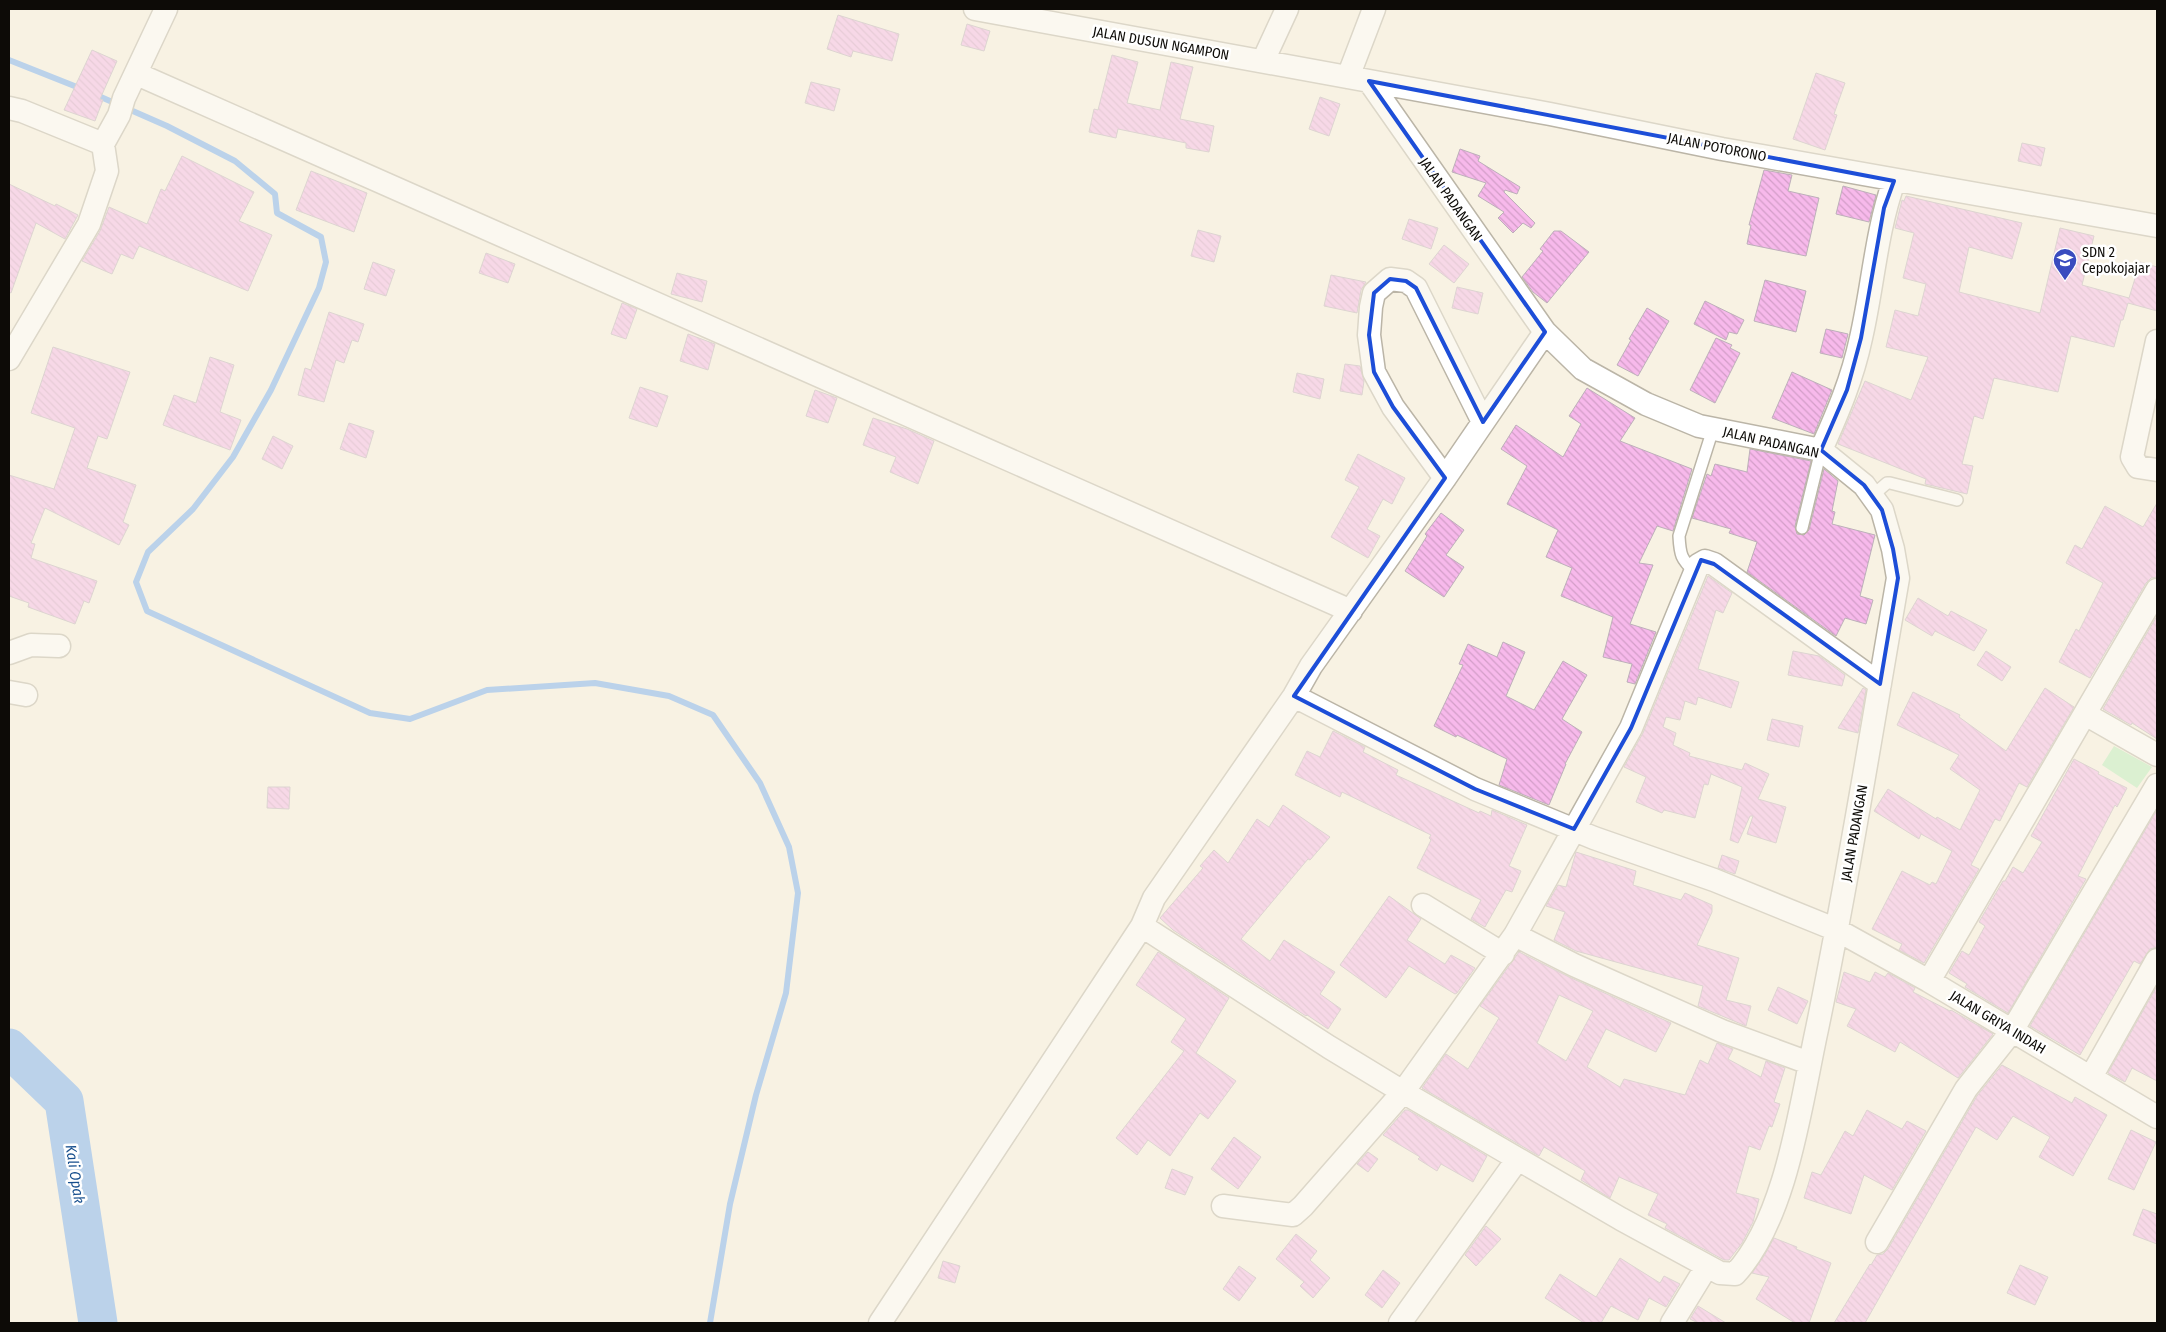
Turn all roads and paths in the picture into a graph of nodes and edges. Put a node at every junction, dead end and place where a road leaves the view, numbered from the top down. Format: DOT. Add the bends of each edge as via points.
graph roads {
  1 [pos="166,9"];
  2 [pos="975,9"];
  3 [pos="1287,9"];
  4 [pos="1374,9"];
  5 [pos="1263,61"];
  6 [pos="137,74"];
  7 [pos="1359,79"];
  8 [pos="9,108"];
  9 [pos="103,144"];
  10 [pos="1894,180"];
  11 [pos="2157,226"];
  12 [pos="1545,332"];
  13 [pos="2156,350"];
  14 [pos="9,360"];
  15 [pos="1482,422"];
  16 [pos="1713,429"];
  17 [pos="1821,450"];
  18 [pos="2157,470"];
  19 [pos="1445,478"];
  20 [pos="1872,496"];
  21 [pos="1957,500"];
  22 [pos="1802,528"];
  23 [pos="1695,572"];
  24 [pos="2157,590"];
  25 [pos="1351,611"];
  26 [pos="59,646"];
  27 [pos="9,653"];
  28 [pos="1880,684"];
  29 [pos="1294,696"];
  30 [pos="2085,714"];
  31 [pos="2157,755"];
  32 [pos="2157,785"];
  33 [pos="1574,829"];
  34 [pos="1423,905"];
  35 [pos="1142,926"];
  36 [pos="1837,930"];
  37 [pos="1509,945"];
  38 [pos="2157,960"];
  39 [pos="1929,981"];
  40 [pos="2012,1031"];
  41 [pos="1809,1063"];
  42 [pos="2091,1077"];
  43 [pos="1403,1092"];
  44 [pos="2157,1117"];
  45 [pos="1517,1160"];
  46 [pos="1223,1206"];
  47 [pos="1877,1242"];
  48 [pos="1707,1266"];
  49 [pos="880,1323"];
  50 [pos="1400,1323"];
  51 [pos="1672,1323"];
  1 -- 6 [label="street"];
  2 -- 5 [label="street, JALAN DUSUN NGAMPON"];
  3 -- 5 [label="street"];
  4 -- 7 [label="street"];
  5 -- 7 [label="street, JALAN DUSUN NGAMPON"];
  6 -- 9 [label="street"];
  6 -- 25 [label="street"];
  7 -- 10 [label="street, JALAN POTORONO"];
  7 -- 12 [label="street, JALAN PADANGAN"];
  8 -- 9 [label="street"];
  9 -- 14 [label="street" via="107,171 88,224"];
  10 -- 11 [label="street, JALAN POTORONO"];
  10 -- 17 [label="street" via="1884,208 1850,382"];
  12 -- 15 [label="street"];
  12 -- 16 [label="street, JALAN PADANGAN" via="1583,369 1646,404"];
  13 -- 18 [label="street" via="2132,458 2138,467"];
  15 -- 19 [label="street"];
  15 -- 19 [label="street" via="1416,288 1406,281 1390,279 1374,293 1371,307 1369,335 1374,372 1393,407"];
  16 -- 17 [label="street, JALAN PADANGAN"];
  16 -- 23 [label="lane" via="1679,536 1683,561"];
  17 -- 20 [label="street, JALAN PADANGAN" via="1864,485"];
  17 -- 22 [label="lane"];
  19 -- 25 [label="street"];
  20 -- 21 [label="lane" via="1887,483"];
  20 -- 28 [label="street, JALAN PADANGAN" via="1882,510 1894,549 1898,578"];
  23 -- 28 [label="street" via="1705,561 1714,564"];
  23 -- 33 [label="street" via="1631,728"];
  24 -- 30 [label="street"];
  25 -- 29 [label="street" via="1311,666"];
  26 -- 27 [label="street" via="31,645"];
  28 -- 36 [label="street, JALAN PADANGAN"];
  29 -- 33 [label="street, JALAN GRIYA INDAH" via="1475,789"];
  29 -- 35 [label="street" via="1154,898"];
  30 -- 31 [label="street"];
  30 -- 39 [label="street"];
  32 -- 40 [label="street"];
  33 -- 36 [label="street, JALAN GRIYA INDAH" via="1714,880"];
  33 -- 37 [label="street"];
  34 -- 37 [label="street"];
  35 -- 43 [label="street"];
  35 -- 49 [label="street"];
  36 -- 39 [label="street, JALAN GRIYA INDAH"];
  36 -- 41 [label="street, JALAN PADANGAN"];
  37 -- 41 [label="street" via="1574,965 1722,1031"];
  37 -- 43 [label="street"];
  38 -- 42 [label="street"];
  39 -- 40 [label="street, JALAN GRIYA INDAH"];
  40 -- 42 [label="street, JALAN GRIYA INDAH"];
  40 -- 47 [label="street" via="1966,1089"];
  41 -- 48 [label="street, JALAN PADANGAN" via="1788,1166 1768,1220 1747,1261 1735,1274 1720,1273"];
  42 -- 44 [label="street, JALAN GRIYA INDAH"];
  43 -- 45 [label="street"];
  43 -- 46 [label="street" via="1293,1215"];
  45 -- 48 [label="street"];
  45 -- 50 [label="street"];
  48 -- 51 [label="street"];
}
